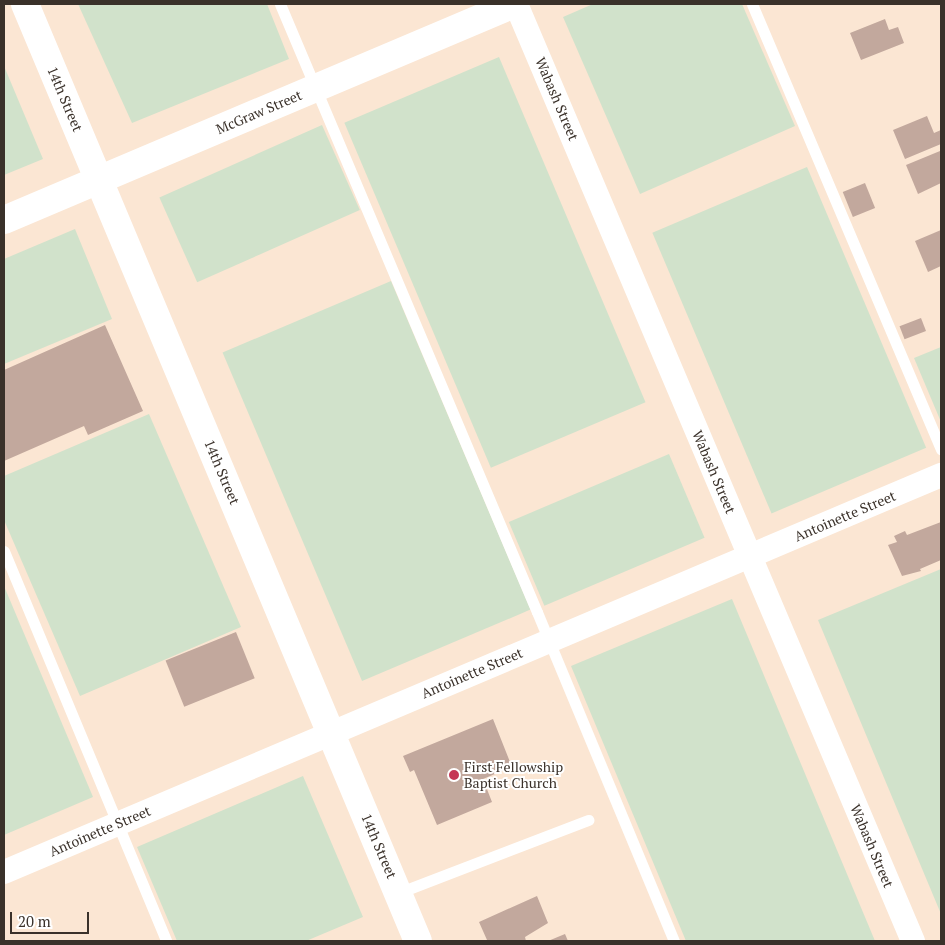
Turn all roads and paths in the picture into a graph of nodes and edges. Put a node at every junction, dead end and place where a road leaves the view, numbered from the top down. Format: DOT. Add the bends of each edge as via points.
graph roads {
  1 [pos="25,4"];
  2 [pos="280,4"];
  3 [pos="515,4"];
  4 [pos="752,4"];
  5 [pos="316,88"];
  6 [pos="98,180"];
  7 [pos="4,220"];
  8 [pos="941,450"];
  9 [pos="941,475"];
  10 [pos="4,551"];
  11 [pos="750,556"];
  12 [pos="549,641"];
  13 [pos="332,732"];
  14 [pos="588,820"];
  15 [pos="117,824"];
  16 [pos="4,872"];
  17 [pos="398,893"];
  18 [pos="166,941"];
  19 [pos="418,941"];
  20 [pos="674,941"];
  21 [pos="913,941"];
  1 -- 6 [label="street, 14th Street"];
  2 -- 5 [label="lane"];
  3 -- 5 [label="street, McGraw Street"];
  3 -- 11 [label="street, Wabash Street"];
  4 -- 8 [label="lane"];
  5 -- 6 [label="street, McGraw Street"];
  5 -- 12 [label="lane"];
  6 -- 7 [label="street, McGraw Street"];
  6 -- 13 [label="street, 14th Street"];
  9 -- 11 [label="street, Antoinette Street"];
  10 -- 15 [label="lane"];
  11 -- 12 [label="street, Antoinette Street"];
  11 -- 21 [label="street, Wabash Street"];
  12 -- 13 [label="street, Antoinette Street"];
  12 -- 20 [label="lane"];
  13 -- 15 [label="street, Antoinette Street"];
  13 -- 17 [label="street, 14th Street"];
  14 -- 17 [label="lane"];
  15 -- 16 [label="street, Antoinette Street"];
  15 -- 18 [label="lane"];
  17 -- 19 [label="street, 14th Street"];
}
